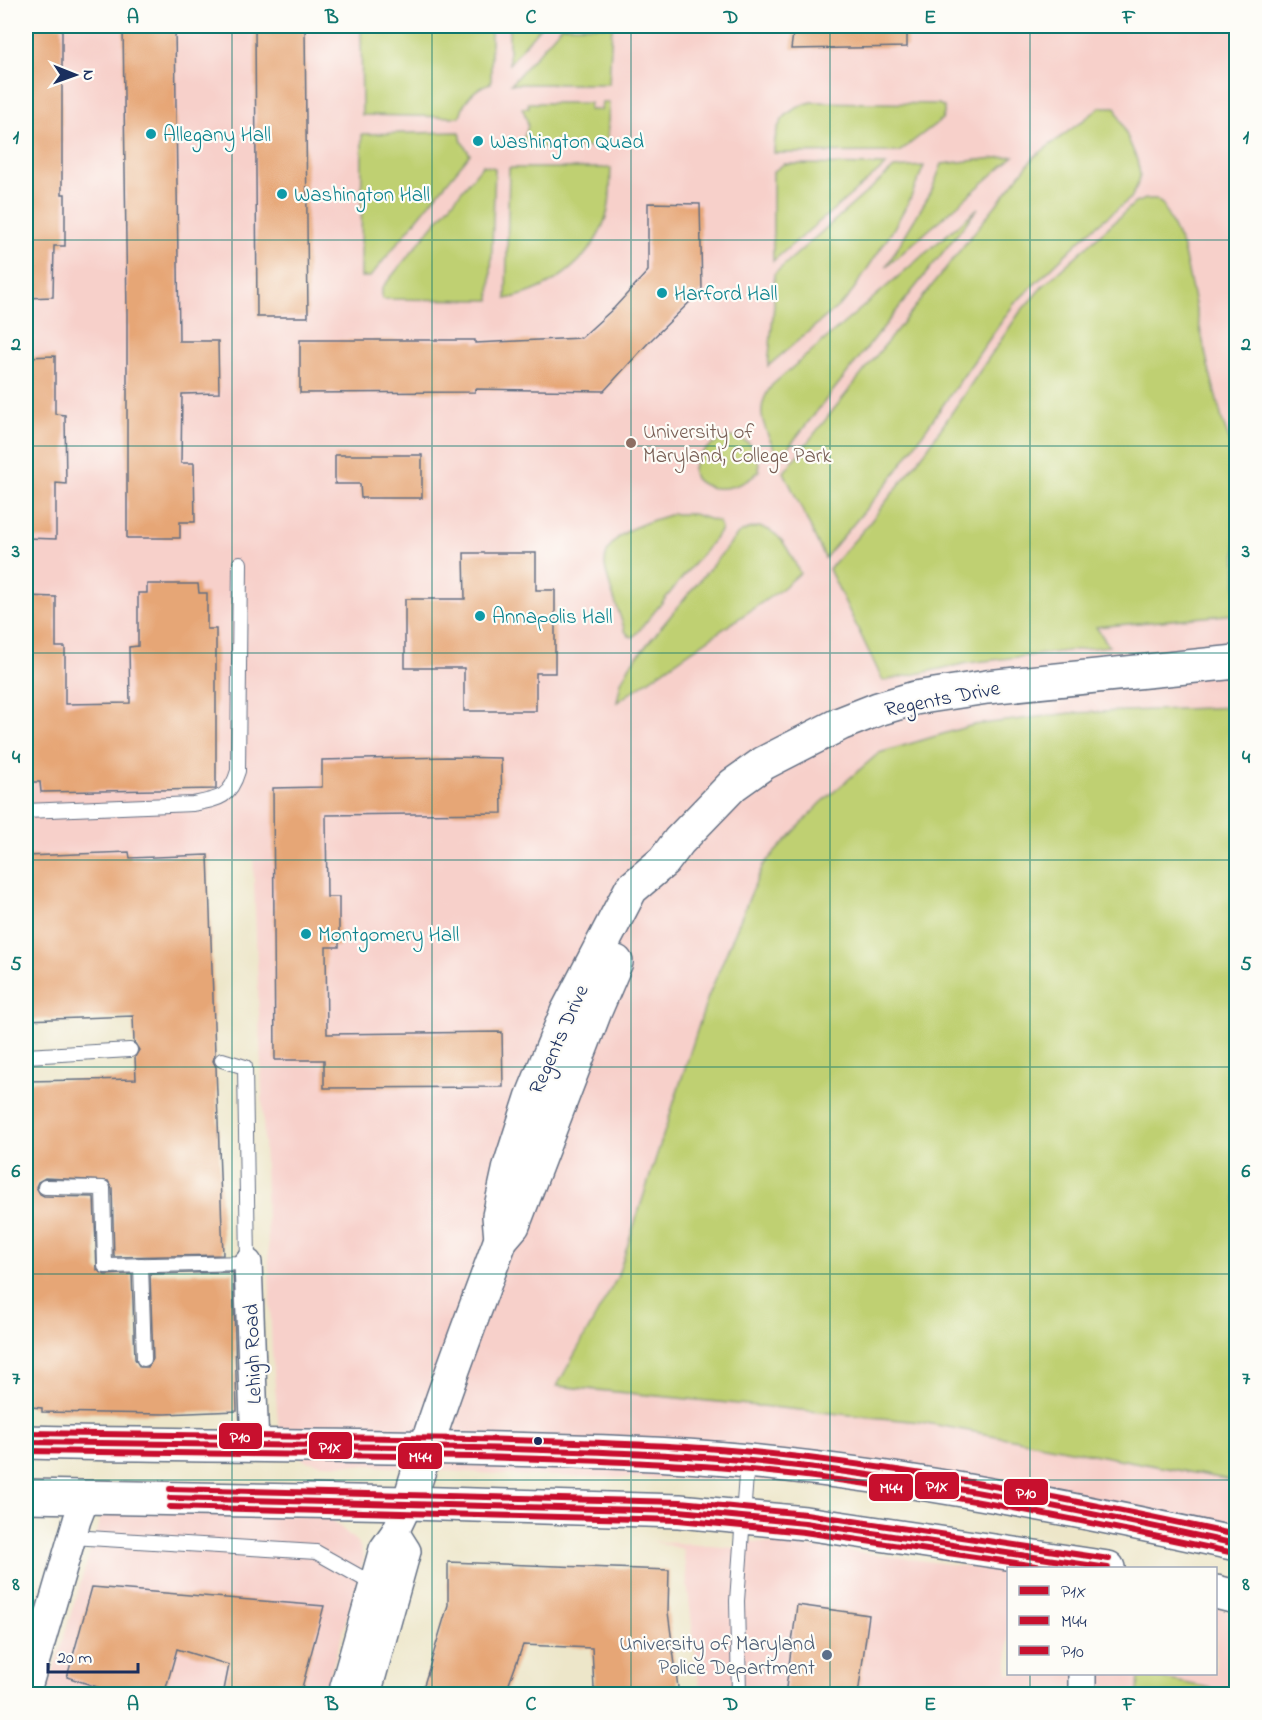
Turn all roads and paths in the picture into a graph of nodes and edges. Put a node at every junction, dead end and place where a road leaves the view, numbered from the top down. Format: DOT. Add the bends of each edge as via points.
graph roads {
  1 [pos="240,563"];
  2 [pos="1236,662"];
  3 [pos="26,811"];
  4 [pos="130,1050"];
  5 [pos="26,1056"];
  6 [pos="222,1060"];
  7 [pos="45,1187"];
  8 [pos="248,1263"];
  9 [pos="141,1265"];
  10 [pos="144,1359"];
  11 [pos="26,1443"];
  12 [pos="255,1446"];
  13 [pos="425,1447"];
  14 [pos="747,1461"];
  15 [pos="26,1496"];
  16 [pos="86,1497"];
  17 [pos="409,1503"];
  18 [pos="742,1517"];
  19 [pos="395,1532"];
  20 [pos="72,1537"];
  21 [pos="1236,1544"];
  22 [pos="1095,1567"];
  23 [pos="373,1584"];
  24 [pos="1217,1592"];
  25 [pos="1236,1597"];
  26 [pos="1082,1675"];
  27 [pos="26,1695"];
  28 [pos="342,1695"];
  29 [pos="367,1695"];
  30 [pos="739,1695"];
  31 [pos="1082,1695"];
  1 -- 3 [label="lane" via="238,771 229,792 218,800 193,804"];
  2 -- 13 [label="main road, Regents Drive" via="1030,682 915,698 840,724 732,785 663,861 599,1000 513,1225 501,1239"];
  4 -- 5 [label="lane"];
  6 -- 8 [label="lane" via="245,1067"];
  7 -- 9 [label="lane" via="104,1188 105,1266"];
  8 -- 9 [label="lane"];
  8 -- 12 [label="street, Lehigh Road"];
  9 -- 10 [label="lane"];
  11 -- 12 [label="main road"];
  12 -- 13 [label="main road"];
  13 -- 14 [label="main road" via="625,1452"];
  13 -- 17 [label="main road, Regents Drive"];
  14 -- 18 [label="lane"];
  14 -- 21 [label="main road" via="969,1490"];
  15 -- 16 [label="main road"];
  16 -- 17 [label="main road"];
  16 -- 20 [label="street"];
  17 -- 18 [label="main road" via="679,1511"];
  17 -- 19 [label="street"];
  18 -- 22 [label="main road"];
  18 -- 30 [label="lane" via="737,1601"];
  19 -- 23 [label="street" via="383,1548"];
  19 -- 29 [label="street" via="407,1551"];
  20 -- 23 [label="lane" via="316,1552"];
  20 -- 27 [label="street"];
  23 -- 28 [label="street"];
  24 -- 25 [label="main road"];
  26 -- 31 [label="street"];
}
